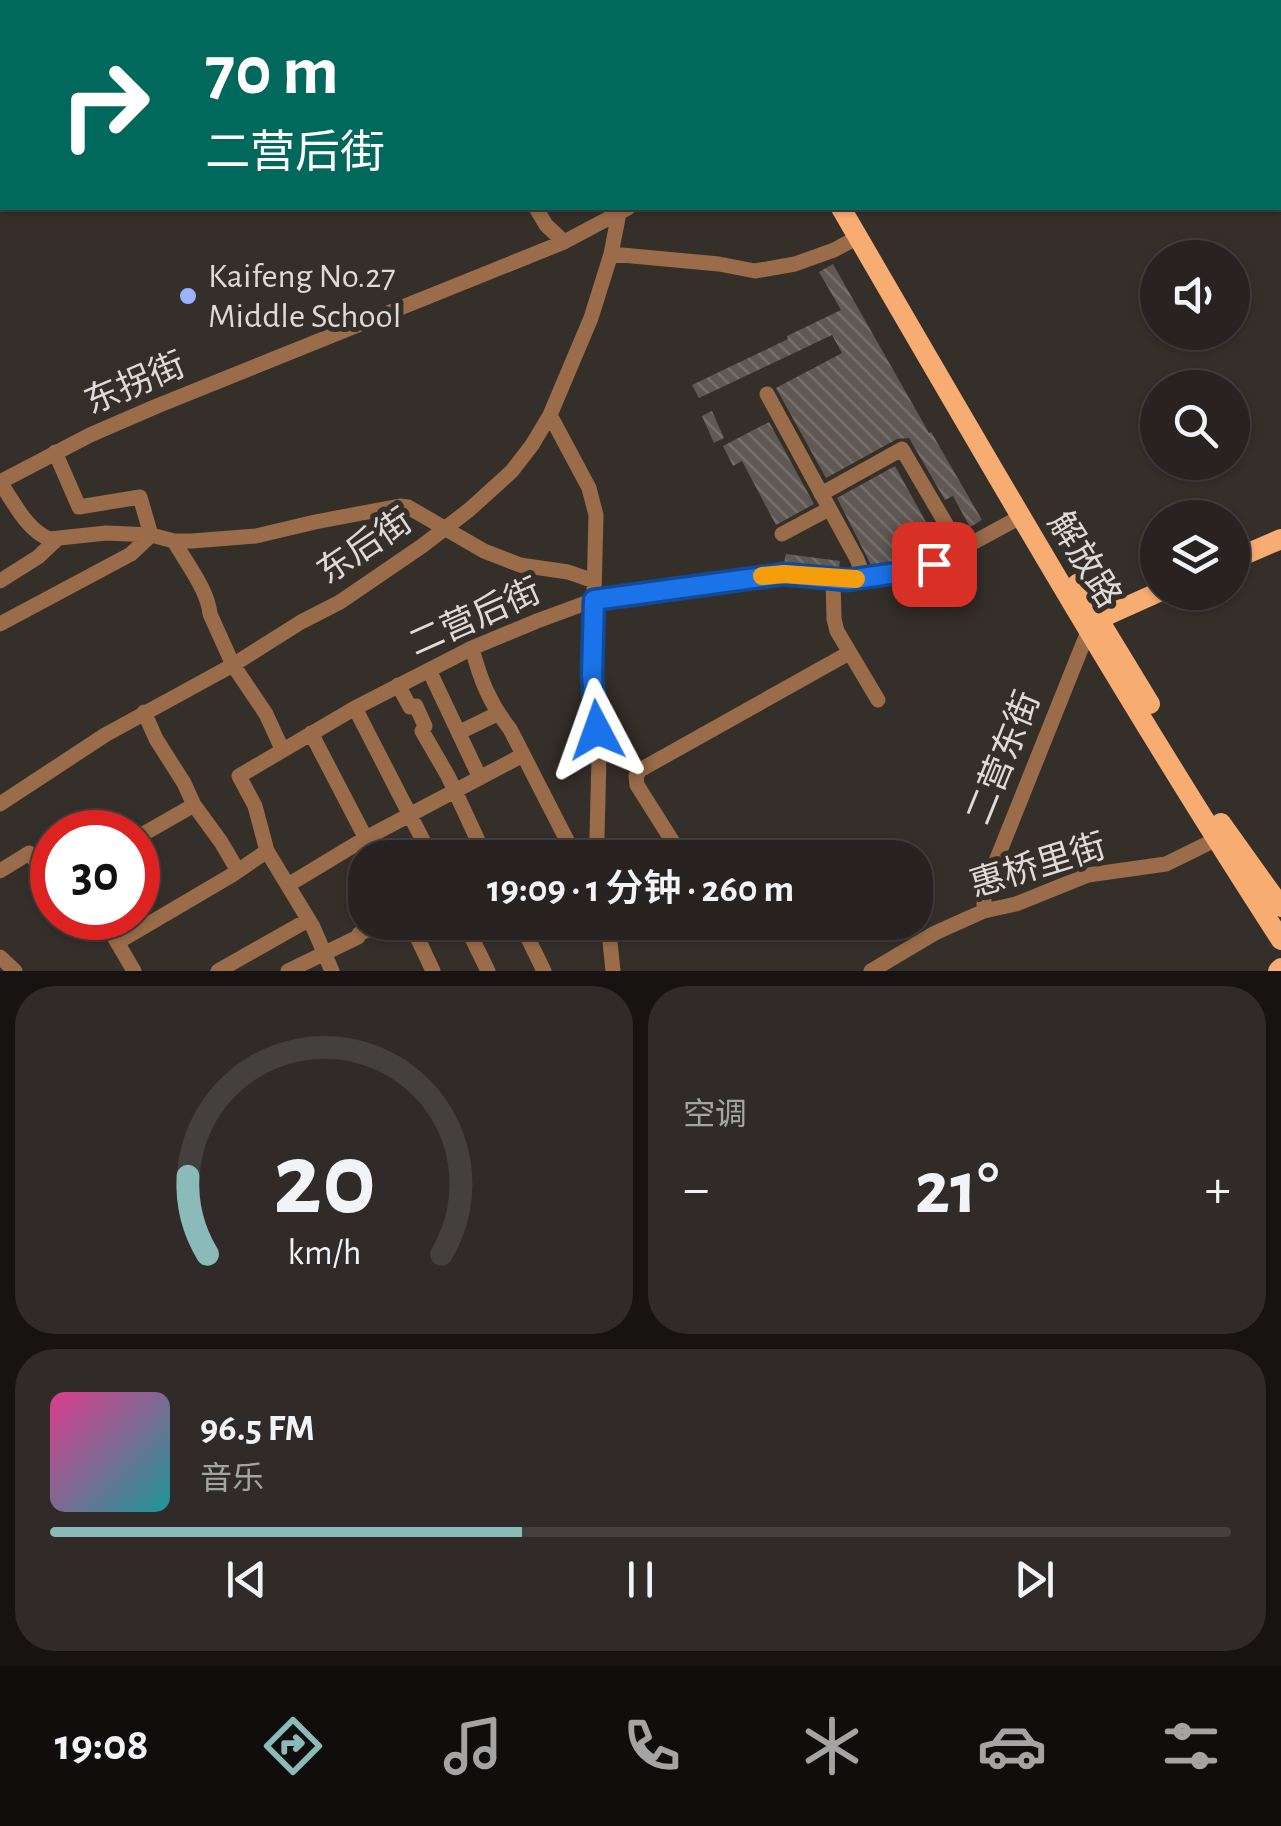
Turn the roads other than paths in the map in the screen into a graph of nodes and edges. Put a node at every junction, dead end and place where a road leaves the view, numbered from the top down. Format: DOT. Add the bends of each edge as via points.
graph roads {
  1 [pos="537,210"];
  2 [pos="623,210"];
  3 [pos="842,210"];
  4 [pos="857,210"];
  5 [pos="858,237"];
  6 [pos="564,242"];
  7 [pos="611,254"];
  8 [pos="767,394"];
  9 [pos="550,414"];
  10 [pos="55,452"];
  11 [pos="0,482"];
  12 [pos="825,502"];
  13 [pos="1020,517"];
  14 [pos="946,524"];
  15 [pos="444,528"];
  16 [pos="782,534"];
  17 [pos="152,535"];
  18 [pos="1281,539"];
  19 [pos="56,540"];
  20 [pos="174,541"];
  21 [pos="1250,552"];
  22 [pos="832,578"];
  23 [pos="864,578"];
  24 [pos="0,581"];
  25 [pos="594,581"];
  26 [pos="594,600"];
  27 [pos="1140,601"];
  28 [pos="0,624"];
  29 [pos="1094,624"];
  30 [pos="472,648"];
  31 [pos="849,653"];
  32 [pos="234,665"];
  33 [pos="428,670"];
  34 [pos="398,686"];
  35 [pos="878,700"];
  36 [pos="355,708"];
  37 [pos="144,712"];
  38 [pos="498,714"];
  39 [pos="460,732"];
  40 [pos="311,733"];
  41 [pos="282,749"];
  42 [pos="523,755"];
  43 [pos="480,778"];
  44 [pos="453,791"];
  45 [pos="0,804"];
  46 [pos="194,805"];
  47 [pos="410,814"];
  48 [pos="160,824"];
  49 [pos="1222,837"];
  50 [pos="366,838"];
  51 [pos="423,840"];
  52 [pos="477,840"];
  53 [pos="567,840"];
  54 [pos="597,840"];
  55 [pos="671,840"];
  56 [pos="268,850"];
  57 [pos="30,854"];
  58 [pos="0,871"];
  59 [pos="238,871"];
  60 [pos="288,884"];
  61 [pos="1281,907"];
  62 [pos="984,911"];
  63 [pos="308,920"];
  64 [pos="352,940"];
  65 [pos="418,940"];
  66 [pos="473,940"];
  67 [pos="529,940"];
  68 [pos="610,940"];
  69 [pos="1281,940"];
  70 [pos="118,942"];
  71 [pos="324,953"];
  72 [pos="0,957"];
  73 [pos="878,969"];
  74 [pos="15,971"];
  75 [pos="134,971"];
  76 [pos="218,971"];
  77 [pos="288,971"];
  78 [pos="332,971"];
  79 [pos="433,971"];
  80 [pos="488,971"];
  81 [pos="544,971"];
  82 [pos="613,971"];
  1 -- 6 [label="street"];
  2 -- 6 [label="street, 东拐街"];
  2 -- 7 [label="street, 东后街"];
  3 -- 5 [label="main road, 解放路"];
  4 -- 29 [label="main road, 解放路"];
  5 -- 7 [label="street" via="795,264 755,271"];
  5 -- 13 [label="main road, 解放路"];
  6 -- 10 [label="street, 东拐街"];
  7 -- 9 [label="street, 东后街"];
  8 -- 12 [label="street"];
  9 -- 15 [label="street, 东后街" via="512,471"];
  9 -- 25 [label="street" via="594,506"];
  10 -- 11 [label="street, 东拐街"];
  10 -- 17 [label="street" via="79,507 140,497"];
  11 -- 19 [label="street" via="38,533"];
  12 -- 14 [label="street" via="902,449"];
  12 -- 16 [label="street"];
  12 -- 23 [label="street"];
  13 -- 23 [label="street, 二营后街" via="934,564"];
  13 -- 29 [label="main road, 解放路"];
  15 -- 20 [label="street" via="400,506 256,536"];
  15 -- 25 [label="street" via="520,566"];
  15 -- 32 [label="street, 东后街" via="340,602"];
  17 -- 19 [label="street"];
  17 -- 20 [label="street"];
  17 -- 28 [label="street" via="132,554"];
  18 -- 21 [label="main road"];
  19 -- 24 [label="street"];
  20 -- 32 [label="street"];
  22 -- 23 [label="street, 二营后街"];
  22 -- 26 [label="street, 二营后街" via="784,574"];
  22 -- 31 [label="street" via="834,619"];
  25 -- 26 [label="street"];
  26 -- 30 [label="street, 二营后街"];
  26 -- 54 [label="street"];
  27 -- 29 [label="main road"];
  29 -- 49 [label="main road, 解放路"];
  29 -- 62 [label="street, 二营东街" via="984,891"];
  30 -- 33 [label="street, 二营后街"];
  30 -- 38 [label="street"];
  31 -- 35 [label="street"];
  31 -- 55 [label="street" via="640,770 637,785"];
  32 -- 37 [label="street, 东后街"];
  32 -- 41 [label="street"];
  33 -- 34 [label="street, 二营后街"];
  33 -- 39 [label="street"];
  34 -- 36 [label="street, 二营后街"];
  34 -- 44 [label="street" via="416,706"];
  36 -- 40 [label="street, 二营后街"];
  36 -- 47 [label="street"];
  37 -- 45 [label="street, 东后街"];
  37 -- 46 [label="street"];
  38 -- 39 [label="street"];
  38 -- 42 [label="street"];
  39 -- 43 [label="street"];
  40 -- 41 [label="street, 二营后街"];
  40 -- 50 [label="street"];
  41 -- 56 [label="street, 二营后街" via="239,776"];
  42 -- 43 [label="street"];
  42 -- 53 [label="street"];
  43 -- 44 [label="street"];
  44 -- 47 [label="street"];
  44 -- 52 [label="street"];
  46 -- 48 [label="street"];
  46 -- 59 [label="street"];
  47 -- 50 [label="street"];
  47 -- 51 [label="street"];
  49 -- 61 [label="main road, 解放路"];
  49 -- 62 [label="street, 惠桥里街" via="1166,864 1088,875"];
  49 -- 69 [label="main road, 解放路"];
  50 -- 60 [label="street"];
  56 -- 59 [label="street"];
  56 -- 60 [label="street, 二营后街"];
  57 -- 58 [label="street"];
  59 -- 70 [label="street"];
  60 -- 63 [label="street, 二营后街"];
  62 -- 73 [label="street, 惠桥里街"];
  63 -- 71 [label="street, 二营后街"];
  63 -- 76 [label="street"];
  64 -- 71 [label="street"];
  65 -- 79 [label="street"];
  66 -- 80 [label="street"];
  67 -- 81 [label="street"];
  68 -- 82 [label="street"];
  70 -- 75 [label="street"];
  71 -- 77 [label="street"];
  71 -- 78 [label="street, 二营后街"];
  72 -- 74 [label="street"];
}
